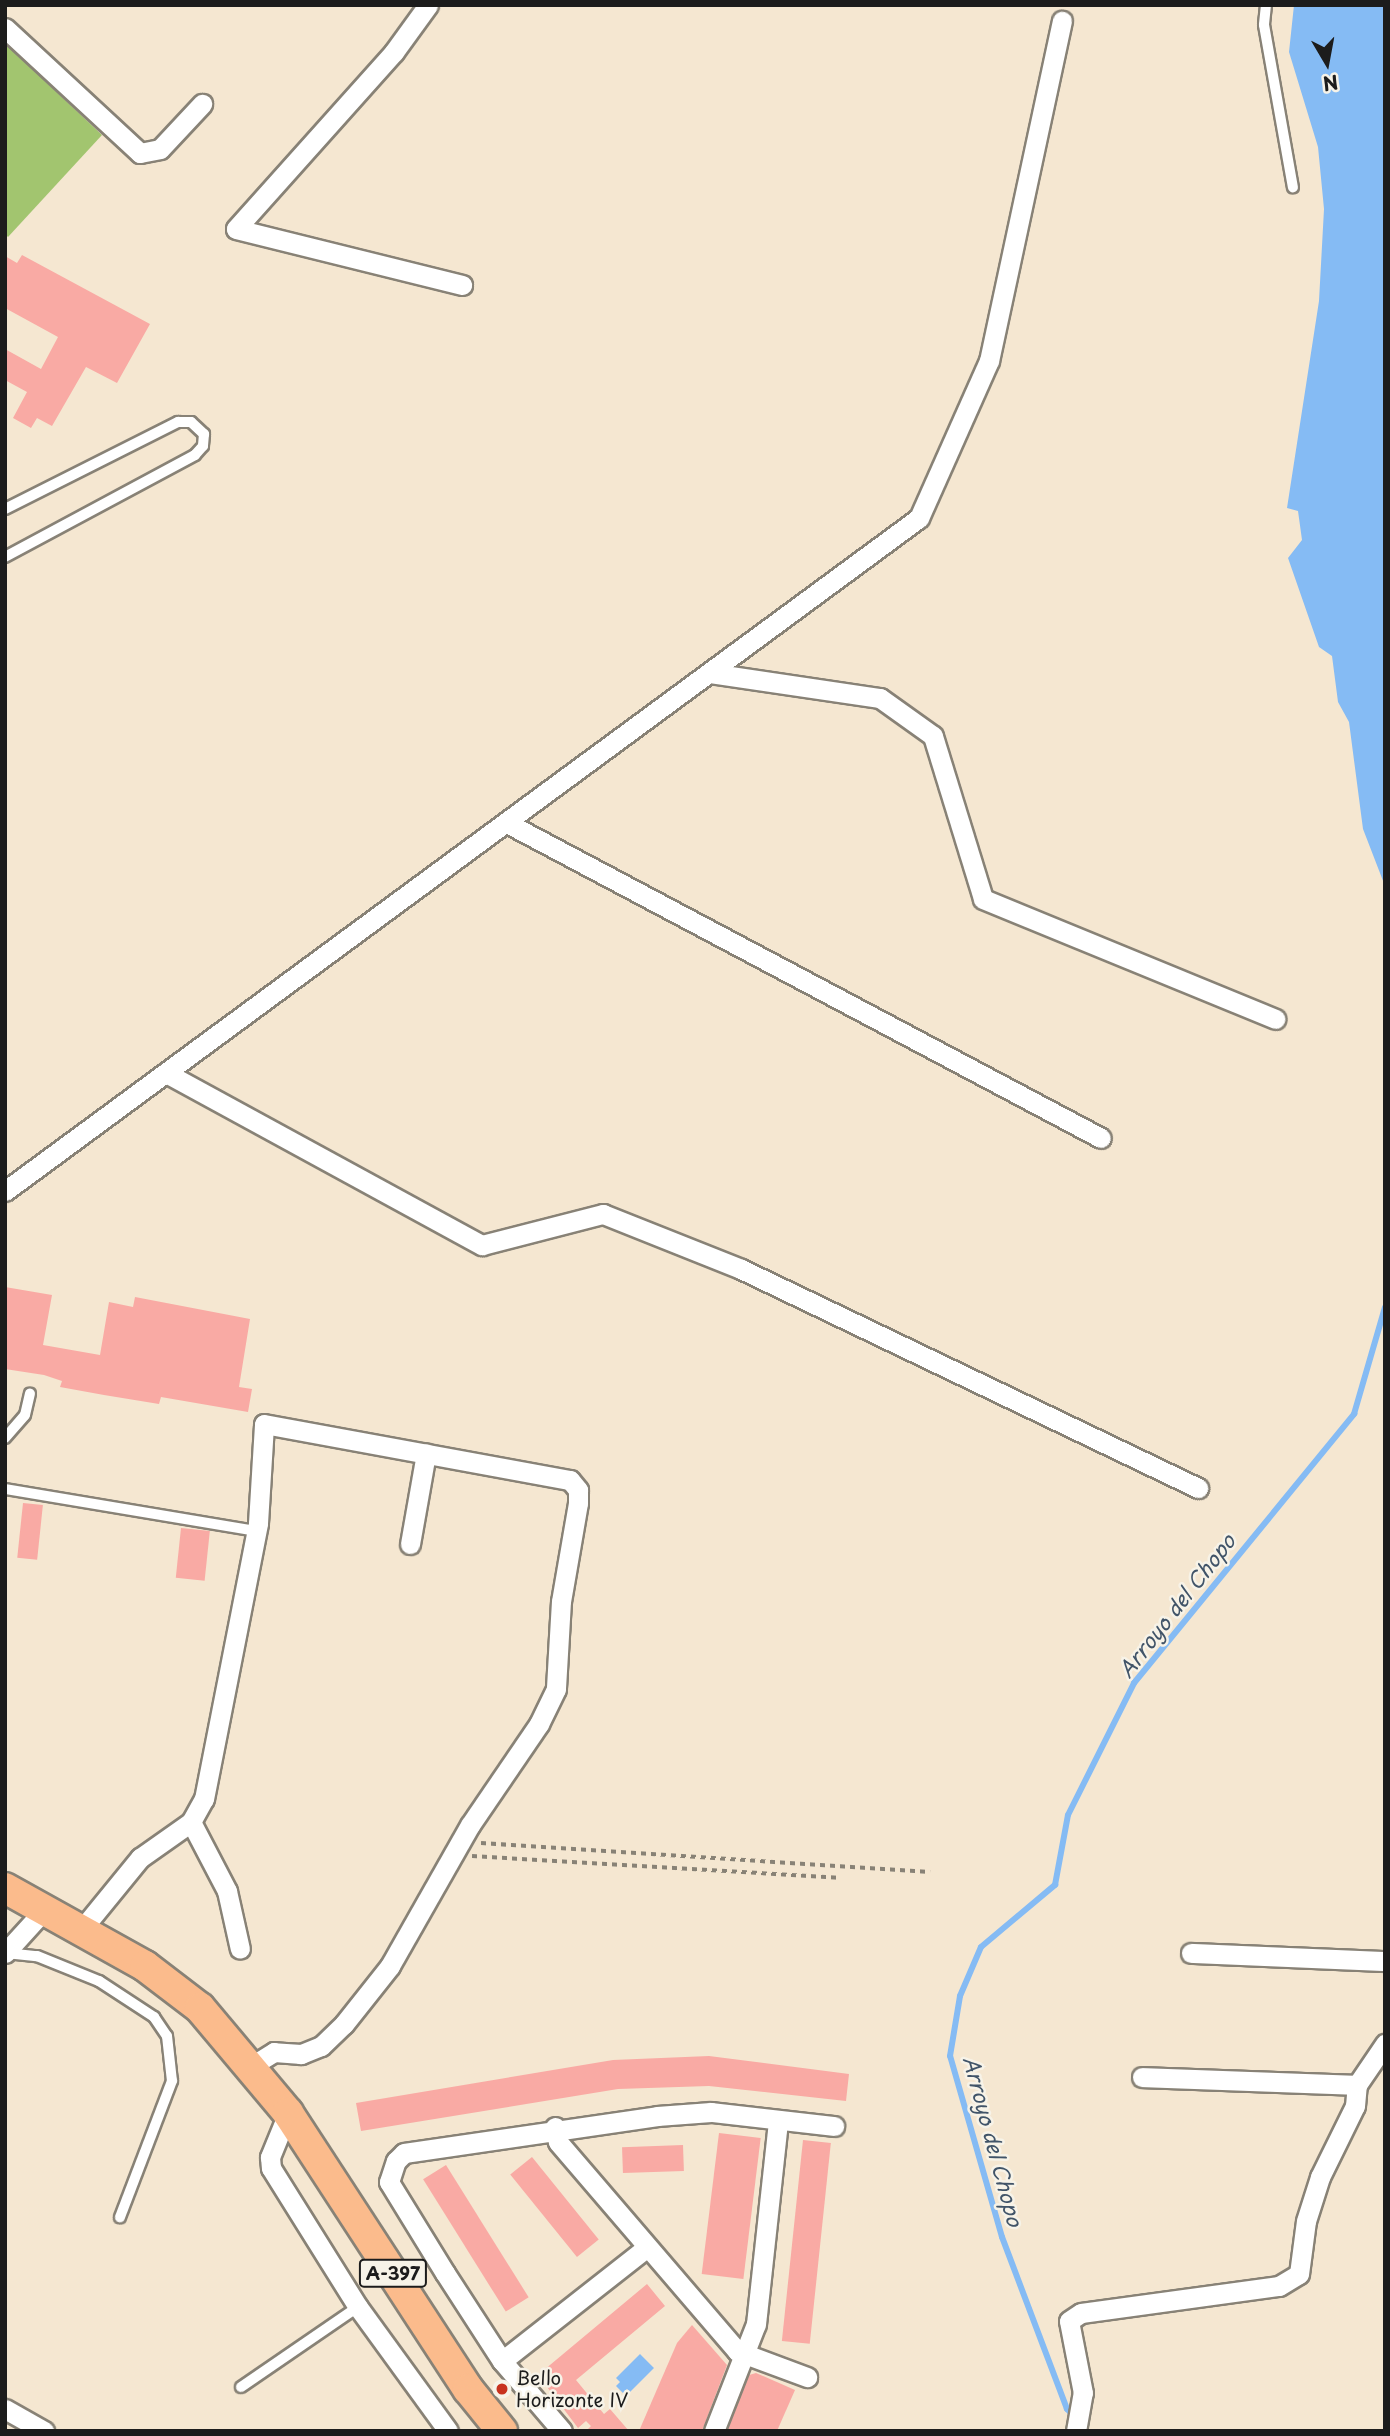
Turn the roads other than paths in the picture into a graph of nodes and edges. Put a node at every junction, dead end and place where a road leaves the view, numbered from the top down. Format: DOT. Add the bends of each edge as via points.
graph roads {
  1 [pos="428,5"];
  2 [pos="1266,5"];
  3 [pos="1062,21"];
  4 [pos="5,28"];
  5 [pos="202,104"];
  6 [pos="1293,187"];
  7 [pos="462,285"];
  8 [pos="5,509"];
  9 [pos="5,557"];
  10 [pos="710,673"];
  11 [pos="507,823"];
  12 [pos="1275,1019"];
  13 [pos="166,1073"];
  14 [pos="1101,1139"];
  15 [pos="5,1191"];
  16 [pos="30,1394"];
  17 [pos="5,1438"];
  18 [pos="426,1453"];
  19 [pos="5,1489"];
  20 [pos="1198,1489"];
  21 [pos="257,1531"];
  22 [pos="410,1544"];
  23 [pos="191,1822"];
  24 [pos="5,1888"];
  25 [pos="45,1909"];
  26 [pos="82,1929"];
  27 [pos="240,1949"];
  28 [pos="5,1953"];
  29 [pos="1191,1953"];
  30 [pos="1385,1961"];
  31 [pos="1385,2044"];
  32 [pos="252,2066"];
  33 [pos="1142,2077"];
  34 [pos="1357,2085"];
  35 [pos="288,2113"];
  36 [pos="778,2120"];
  37 [pos="834,2126"];
  38 [pos="555,2127"];
  39 [pos="120,2217"];
  40 [pos="646,2248"];
  41 [pos="358,2307"];
  42 [pos="746,2354"];
  43 [pos="502,2361"];
  44 [pos="807,2377"];
  45 [pos="241,2387"];
  46 [pos="5,2409"];
  47 [pos="44,2431"];
  48 [pos="448,2431"];
  49 [pos="502,2431"];
  50 [pos="562,2431"];
  51 [pos="714,2431"];
  52 [pos="1076,2431"];
  1 -- 7 [label="street" via="394,52 236,229"];
  2 -- 6 [label="lane" via="1264,25"];
  3 -- 10 [label="street" via="989,361 919,518"];
  4 -- 5 [label="street" via="140,153 160,149"];
  8 -- 9 [label="lane" via="178,422 196,424 204,434 203,446 195,455"];
  10 -- 11 [label="street"];
  10 -- 12 [label="street" via="880,698 933,736 983,899"];
  11 -- 13 [label="street"];
  11 -- 14 [label="street"];
  13 -- 15 [label="street"];
  13 -- 20 [label="street" via="482,1245 603,1214 741,1269"];
  16 -- 17 [label="lane" via="25,1415"];
  18 -- 21 [label="street" via="264,1424"];
  18 -- 22 [label="street"];
  18 -- 32 [label="street" via="570,1480 578,1490 561,1601 556,1689 390,1966 344,2024 321,2046 301,2054 274,2052"];
  19 -- 21 [label="lane"];
  21 -- 23 [label="street" via="219,1736 204,1799"];
  23 -- 26 [label="street" via="140,1858"];
  23 -- 27 [label="street" via="227,1891"];
  24 -- 25 [label="main road, A-397"];
  25 -- 26 [label="main road, A-397"];
  25 -- 28 [label="street"];
  26 -- 32 [label="main road, A-397" via="174,1985"];
  28 -- 39 [label="lane" via="37,1956 99,1981 154,2017 167,2036 172,2081"];
  29 -- 30 [label="street"];
  31 -- 34 [label="street"];
  32 -- 35 [label="main road, A-397"];
  33 -- 34 [label="street"];
  34 -- 52 [label="street" via="1355,2106 1330,2150 1316,2188 1301,2245 1299,2274 1279,2286 1081,2313 1069,2321 1080,2371 1082,2409"];
  35 -- 41 [label="street" via="270,2157 271,2168"];
  35 -- 49 [label="main road, A-397" via="468,2389"];
  36 -- 37 [label="street"];
  36 -- 38 [label="street" via="711,2112"];
  36 -- 42 [label="street" via="756,2324"];
  38 -- 40 [label="street" via="558,2142"];
  38 -- 43 [label="street" via="404,2153 391,2171 389,2182"];
  40 -- 42 [label="street" via="737,2351"];
  40 -- 43 [label="street"];
  41 -- 45 [label="lane"];
  41 -- 48 [label="street"];
  42 -- 44 [label="street"];
  42 -- 51 [label="street"];
  43 -- 50 [label="street"];
  46 -- 47 [label="street"];
}
